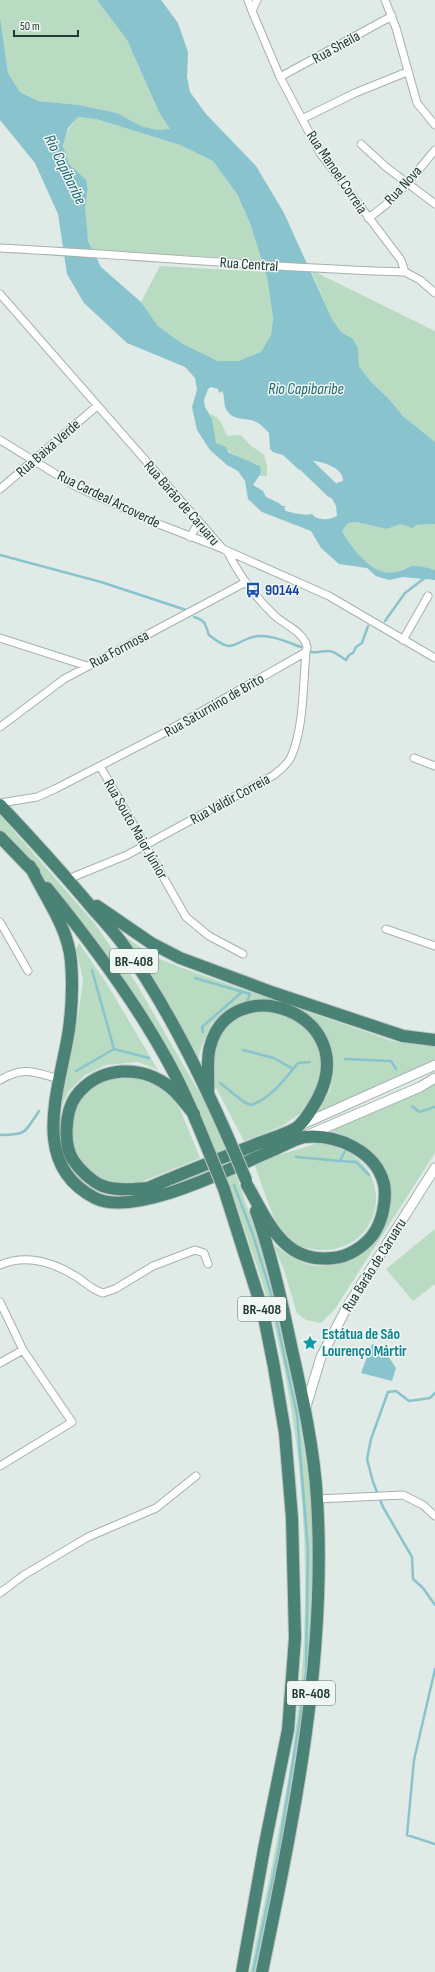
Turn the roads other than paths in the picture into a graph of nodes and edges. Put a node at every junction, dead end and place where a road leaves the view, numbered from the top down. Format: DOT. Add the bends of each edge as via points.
graph roads {
  1 [pos="248,0"];
  2 [pos="257,0"];
  3 [pos="385,0"];
  4 [pos="252,11"];
  5 [pos="392,16"];
  6 [pos="407,72"];
  7 [pos="280,77"];
  8 [pos="302,119"];
  9 [pos="435,126"];
  10 [pos="361,144"];
  11 [pos="435,150"];
  12 [pos="408,182"];
  13 [pos="435,204"];
  14 [pos="368,218"];
  15 [pos="0,248"];
  16 [pos="405,272"];
  17 [pos="435,293"];
  18 [pos="0,294"];
  19 [pos="97,406"];
  20 [pos="0,440"];
  21 [pos="34,460"];
  22 [pos="0,489"];
  23 [pos="199,522"];
  24 [pos="190,537"];
  25 [pos="225,550"];
  26 [pos="246,582"];
  27 [pos="428,596"];
  28 [pos="0,638"];
  29 [pos="403,640"];
  30 [pos="306,652"];
  31 [pos="434,656"];
  32 [pos="87,666"];
  33 [pos="0,727"];
  34 [pos="414,758"];
  35 [pos="100,766"];
  36 [pos="435,766"];
  37 [pos="0,804"];
  38 [pos="0,837"];
  39 [pos="145,845"];
  40 [pos="30,866"];
  41 [pos="68,879"];
  42 [pos="79,892"];
  43 [pos="1,924"];
  44 [pos="386,929"];
  45 [pos="435,946"];
  46 [pos="243,954"];
  47 [pos="28,971"];
  48 [pos="435,1040"];
  49 [pos="435,1065"];
  50 [pos="435,1078"];
  51 [pos="59,1079"];
  52 [pos="0,1080"];
  53 [pos="208,1092"];
  54 [pos="194,1114"];
  55 [pos="300,1132"];
  56 [pos="434,1174"];
  57 [pos="246,1182"];
  58 [pos="208,1264"];
  59 [pos="0,1265"];
  60 [pos="0,1302"];
  61 [pos="23,1350"];
  62 [pos="0,1363"];
  63 [pos="305,1410"];
  64 [pos="0,1466"];
  65 [pos="196,1476"];
  66 [pos="317,1499"];
  67 [pos="427,1509"];
  68 [pos="435,1512"];
  69 [pos="435,1516"];
  70 [pos="0,1594"];
  71 [pos="242,1972"];
  72 [pos="262,1972"];
  1 -- 4 [label="street, Rua Manoel Correia"];
  2 -- 4 [label="street"];
  3 -- 5 [label="street"];
  4 -- 7 [label="street, Rua Manoel Correia"];
  5 -- 6 [label="street"];
  5 -- 7 [label="street, Rua Sheila"];
  6 -- 8 [label="street" via="355,93"];
  6 -- 9 [label="street" via="417,103"];
  7 -- 8 [label="street, Rua Manoel Correia"];
  8 -- 14 [label="street, Rua Manoel Correia" via="320,152"];
  10 -- 12 [label="street"];
  11 -- 12 [label="street, Rua Nova"];
  12 -- 13 [label="street"];
  12 -- 14 [label="street, Rua Nova" via="381,209"];
  14 -- 16 [label="street, Rua Manoel Correia" via="401,260"];
  15 -- 16 [label="street, Rua Central" via="331,270"];
  16 -- 17 [label="street" via="420,280"];
  18 -- 19 [label="street, Rua Barão de Caruaru"];
  19 -- 21 [label="street, Rua Baixa Verde"];
  19 -- 23 [label="street, Rua Barão de Caruaru"];
  20 -- 21 [label="street, Rua Cardeal Arcoverde"];
  21 -- 22 [label="street, Rua Baixa Verde"];
  21 -- 24 [label="street, Rua Cardeal Arcoverde" via="77,487"];
  23 -- 24 [label="street"];
  23 -- 25 [label="street, Rua Barão de Caruaru"];
  24 -- 25 [label="street, Rua Cardeal Arcoverde"];
  25 -- 26 [label="street"];
  25 -- 29 [label="street, Rua Barão de Caruaru" via="329,596"];
  26 -- 30 [label="street" via="275,616 304,640 308,647"];
  26 -- 32 [label="street, Rua Formosa"];
  27 -- 29 [label="street"];
  28 -- 32 [label="street"];
  29 -- 31 [label="street, Rua Barão de Caruaru"];
  30 -- 35 [label="street, Rua Saturnino de Brito" via="162,734"];
  30 -- 39 [label="street, Rua Valdir Correia" via="297,733 290,758 284,767 274,775"];
  32 -- 33 [label="street, Rua Formosa" via="64,679"];
  34 -- 36 [label="street"];
  35 -- 37 [label="street, Rua Saturnino de Brito" via="37,796"];
  35 -- 39 [label="street, Rua Souto Maior Júnior"];
  37 -- 41 [label="highway, BR-408"];
  38 -- 40 [label="highway, BR-408"];
  39 -- 41 [label="street, Rua Valdir Correia" via="110,863"];
  39 -- 46 [label="street, Rua Souto Maior Júnior" via="186,917 198,928"];
  40 -- 51 [label="highway" via="58,918 71,959 73,989 69,1029"];
  40 -- 54 [label="highway, BR-408" via="102,960 146,1026 166,1057"];
  41 -- 42 [label="highway, BR-408"];
  42 -- 48 [label="highway" via="124,926 186,960 274,993 403,1036"];
  42 -- 53 [label="highway, BR-408" via="122,943 152,989"];
  43 -- 47 [label="street"];
  44 -- 45 [label="street"];
  49 -- 55 [label="street"];
  50 -- 55 [label="street" via="420,1087"];
  51 -- 52 [label="street" via="21,1071"];
  51 -- 55 [label="highway" via="52,1125 59,1160 66,1174 81,1189 108,1202 143,1201 200,1181"];
  53 -- 55 [label="highway" via="210,1047 226,1019 244,1008 262,1006 279,1006 297,1013 319,1037 325,1049 327,1070 323,1088"];
  53 -- 57 [label="highway, BR-408, bridge"];
  54 -- 55 [label="highway" via="173,1089 160,1081 143,1073 125,1070 107,1073 89,1083 75,1097 67,1127 72,1159 83,1172 102,1185 123,1190 148,1188"];
  54 -- 71 [label="highway, BR-408, bridge" via="224,1189 263,1312 285,1433 292,1518 294,1638 288,1730"];
  55 -- 57 [label="highway" via="350,1145 372,1161 384,1185 384,1210 372,1236 349,1254 324,1259 310,1257 290,1249 273,1231"];
  56 -- 63 [label="street, Rua Barão de Caruaru / BR-408" via="340,1320 321,1357"];
  57 -- 63 [label="highway, BR-408" via="276,1272"];
  58 -- 59 [label="street" via="204,1253 195,1250 163,1261 115,1289 103,1293 89,1287 70,1273 40,1260 19,1259"];
  60 -- 61 [label="street"];
  61 -- 62 [label="street"];
  61 -- 64 [label="street" via="72,1422"];
  63 -- 66 [label="highway, BR-408"];
  65 -- 70 [label="street" via="156,1508 88,1537 24,1575"];
  66 -- 67 [label="street" via="372,1495 409,1496"];
  66 -- 72 [label="highway, BR-408" via="318,1582 314,1667 306,1741 288,1848"];
  67 -- 68 [label="street"];
  67 -- 69 [label="street"];
}
